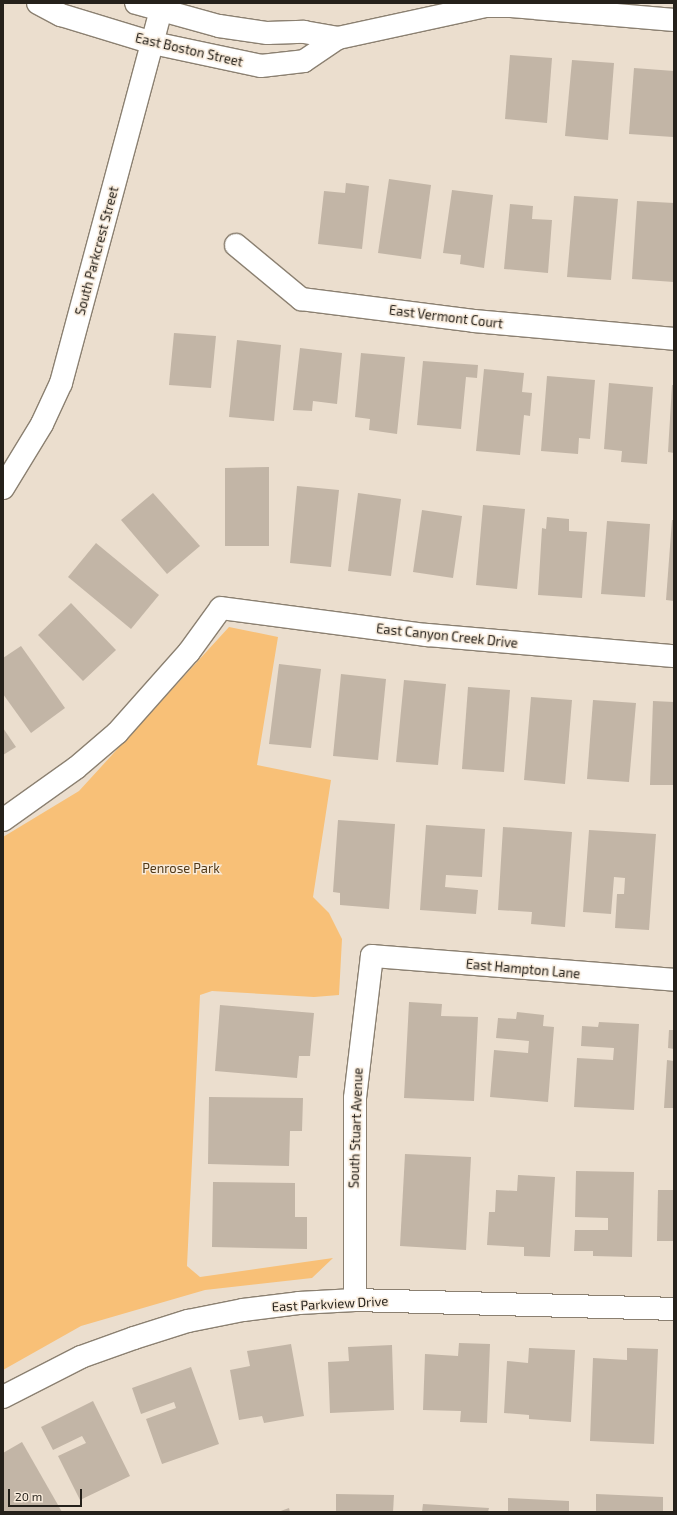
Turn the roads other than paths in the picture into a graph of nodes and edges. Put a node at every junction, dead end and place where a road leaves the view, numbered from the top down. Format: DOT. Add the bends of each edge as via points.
graph roads {
  1 [pos="38,3"];
  2 [pos="136,3"];
  3 [pos="162,7"];
  4 [pos="674,20"];
  5 [pos="338,38"];
  6 [pos="153,44"];
  7 [pos="236,245"];
  8 [pos="674,339"];
  9 [pos="3,488"];
  10 [pos="674,656"];
  11 [pos="3,820"];
  12 [pos="372,956"];
  13 [pos="674,980"];
  14 [pos="355,1300"];
  15 [pos="674,1309"];
  16 [pos="3,1396"];
  1 -- 6 [label="street, East Boston Street" via="61,15"];
  2 -- 3 [label="street, East Boston Street"];
  3 -- 5 [label="street, East Boston Street" via="219,26 267,32 304,32"];
  3 -- 6 [label="street, South Parkcrest Street"];
  4 -- 5 [label="street, East Boston Street" via="486,6"];
  5 -- 6 [label="street, East Boston Street" via="304,61 261,66"];
  6 -- 9 [label="street, South Parkcrest Street" via="61,383 42,424"];
  7 -- 8 [label="street, East Vermont Court" via="302,299 474,321"];
  10 -- 11 [label="street, East Canyon Creek Drive" via="427,635 221,608 160,688 117,733 76,768"];
  12 -- 13 [label="street, East Hampton Lane"];
  12 -- 14 [label="street, South Stuart Avenue" via="355,1098"];
  14 -- 15 [label="street, East Parkview Drive"];
  14 -- 16 [label="street, East Parkview Drive" via="250,1309 188,1321 81,1358"];
}
